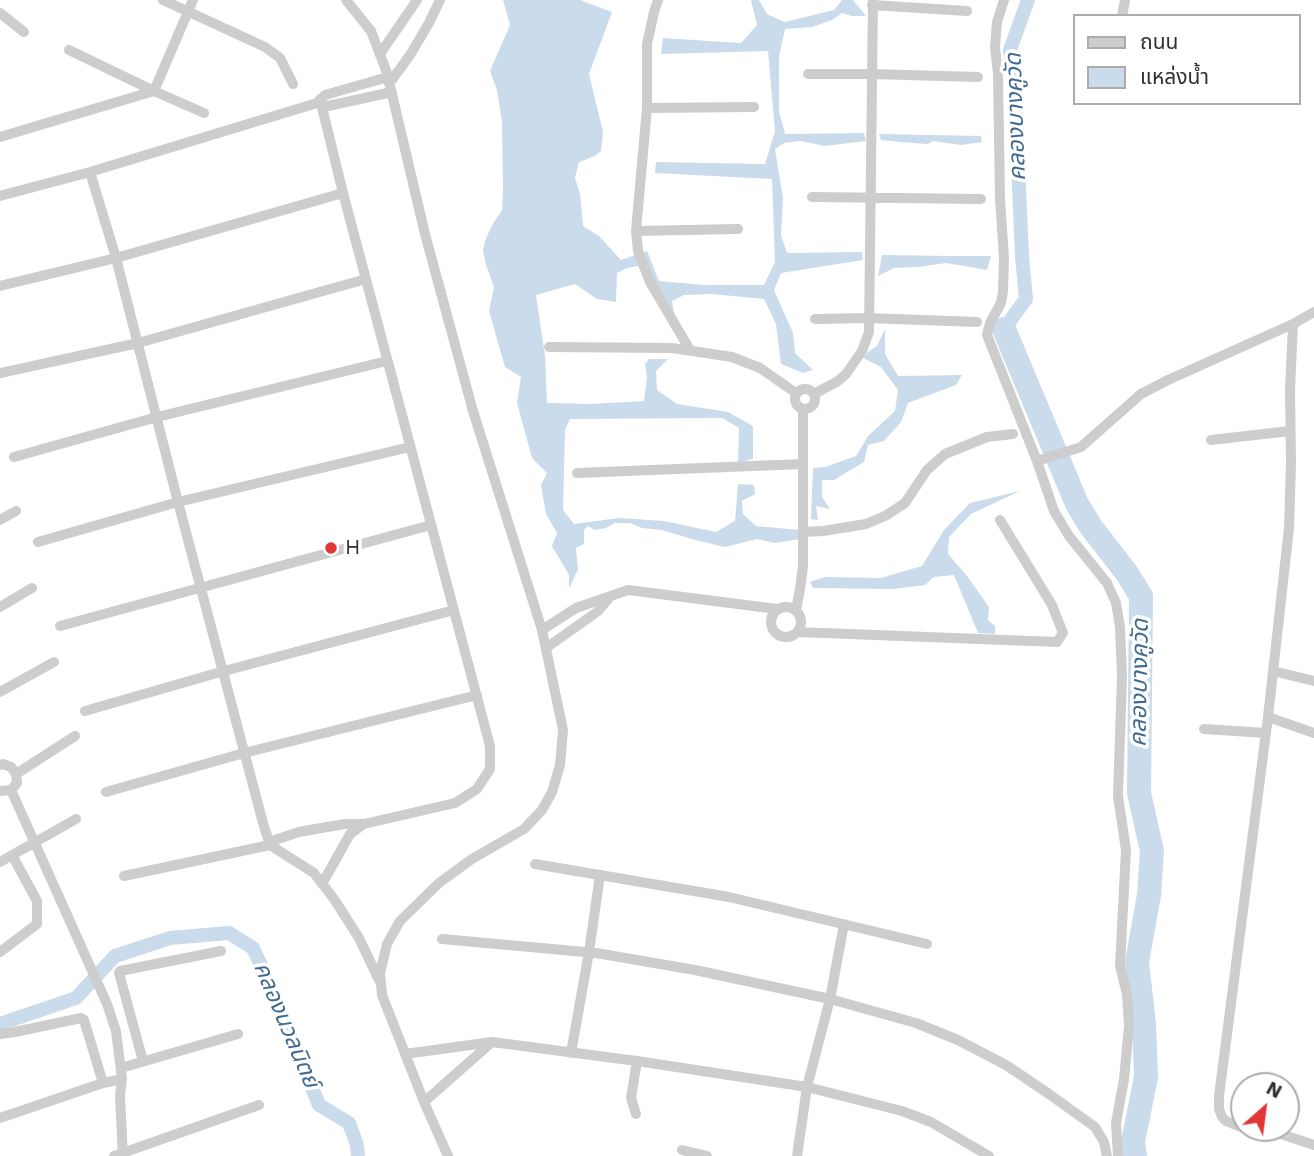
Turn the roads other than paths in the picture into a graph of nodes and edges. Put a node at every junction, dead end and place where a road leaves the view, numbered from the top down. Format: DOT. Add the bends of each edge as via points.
graph roads {
  1 [pos="163,0"];
  2 [pos="193,0"];
  3 [pos="346,0"];
  4 [pos="416,0"];
  5 [pos="440,0"];
  6 [pos="658,0"];
  7 [pos="1004,0"];
  8 [pos="873,3"];
  9 [pos="188,11"];
  10 [pos="967,11"];
  11 [pos="0,13"];
  12 [pos="24,32"];
  13 [pos="69,50"];
  14 [pos="380,54"];
  15 [pos="808,74"];
  16 [pos="871,74"];
  17 [pos="978,77"];
  18 [pos="293,83"];
  19 [pos="390,85"];
  20 [pos="344,89"];
  21 [pos="154,91"];
  22 [pos="320,102"];
  23 [pos="347,102"];
  24 [pos="754,107"];
  25 [pos="647,108"];
  26 [pos="204,113"];
  27 [pos="0,137"];
  28 [pos="90,172"];
  29 [pos="343,193"];
  30 [pos="0,196"];
  31 [pos="812,197"];
  32 [pos="871,197"];
  33 [pos="981,199"];
  34 [pos="738,229"];
  35 [pos="636,231"];
  36 [pos="116,258"];
  37 [pos="366,279"];
  38 [pos="0,286"];
  39 [pos="1314,312"];
  40 [pos="868,318"];
  41 [pos="815,319"];
  42 [pos="977,321"];
  43 [pos="1293,324"];
  44 [pos="138,342"];
  45 [pos="550,348"];
  46 [pos="690,350"];
  47 [pos="387,360"];
  48 [pos="0,373"];
  49 [pos="796,393"];
  50 [pos="814,394"];
  51 [pos="803,409"];
  52 [pos="157,417"];
  53 [pos="1290,431"];
  54 [pos="1013,434"];
  55 [pos="1211,440"];
  56 [pos="410,447"];
  57 [pos="14,457"];
  58 [pos="1042,459"];
  59 [pos="803,464"];
  60 [pos="577,473"];
  61 [pos="178,502"];
  62 [pos="16,511"];
  63 [pos="0,520"];
  64 [pos="1000,520"];
  65 [pos="431,525"];
  66 [pos="807,532"];
  67 [pos="38,542"];
  68 [pos="201,587"];
  69 [pos="32,588"];
  70 [pos="611,596"];
  71 [pos="0,607"];
  72 [pos="454,610"];
  73 [pos="777,610"];
  74 [pos="796,610"];
  75 [pos="60,626"];
  76 [pos="542,631"];
  77 [pos="797,632"];
  78 [pos="545,648"];
  79 [pos="54,662"];
  80 [pos="224,671"];
  81 [pos="1273,671"];
  82 [pos="1314,681"];
  83 [pos="0,692"];
  84 [pos="477,695"];
  85 [pos="85,711"];
  86 [pos="1268,717"];
  87 [pos="1204,729"];
  88 [pos="1266,733"];
  89 [pos="1314,733"];
  90 [pos="75,736"];
  91 [pos="244,753"];
  92 [pos="0,765"];
  93 [pos="16,774"];
  94 [pos="6,790"];
  95 [pos="106,792"];
  96 [pos="76,819"];
  97 [pos="364,824"];
  98 [pos="34,842"];
  99 [pos="270,843"];
  100 [pos="12,855"];
  101 [pos="0,862"];
  102 [pos="535,864"];
  103 [pos="600,875"];
  104 [pos="124,876"];
  105 [pos="322,884"];
  106 [pos="844,924"];
  107 [pos="442,939"];
  108 [pos="927,944"];
  109 [pos="221,951"];
  110 [pos="0,952"];
  111 [pos="589,952"];
  112 [pos="381,984"];
  113 [pos="830,999"];
  114 [pos="0,1034"];
  115 [pos="238,1034"];
  116 [pos="492,1042"];
  117 [pos="571,1052"];
  118 [pos="405,1054"];
  119 [pos="142,1061"];
  120 [pos="637,1061"];
  121 [pos="121,1074"];
  122 [pos="103,1083"];
  123 [pos="807,1087"];
  124 [pos="424,1102"];
  125 [pos="259,1105"];
  126 [pos="636,1114"];
  127 [pos="0,1118"];
  128 [pos="1314,1144"];
  129 [pos="682,1150"];
  130 [pos="120,1155"];
  131 [pos="448,1156"];
  132 [pos="707,1156"];
  133 [pos="797,1156"];
  134 [pos="989,1156"];
  135 [pos="1107,1156"];
  136 [pos="1118,1156"];
  1 -- 9 [label="street"];
  2 -- 9 [label="street"];
  3 -- 14 [label="street" via="371,31"];
  4 -- 14 [label="street"];
  5 -- 19 [label="street"];
  6 -- 25 [label="street" via="647,44"];
  7 -- 58 [label="street" via="995,47 1003,291 987,335"];
  8 -- 10 [label="street"];
  8 -- 16 [label="street"];
  9 -- 18 [label="street" via="265,47 280,58"];
  9 -- 21 [label="street"];
  11 -- 12 [label="street"];
  13 -- 21 [label="street"];
  14 -- 19 [label="street"];
  15 -- 16 [label="street"];
  16 -- 17 [label="street"];
  16 -- 32 [label="street"];
  19 -- 20 [label="street"];
  19 -- 23 [label="street"];
  19 -- 76 [label="street" via="473,411"];
  20 -- 22 [label="street" via="325,94"];
  20 -- 23 [label="street"];
  21 -- 26 [label="street"];
  21 -- 27 [label="street"];
  22 -- 23 [label="street" via="328,106"];
  22 -- 28 [label="street"];
  22 -- 29 [label="street"];
  24 -- 25 [label="street"];
  25 -- 35 [label="street"];
  28 -- 30 [label="street"];
  28 -- 36 [label="street"];
  29 -- 36 [label="street"];
  29 -- 37 [label="street"];
  31 -- 32 [label="street"];
  32 -- 33 [label="street"];
  32 -- 40 [label="street"];
  34 -- 35 [label="street"];
  35 -- 46 [label="street" via="650,282"];
  36 -- 38 [label="street"];
  36 -- 44 [label="street"];
  37 -- 44 [label="street"];
  37 -- 47 [label="street"];
  39 -- 43 [label="street"];
  40 -- 41 [label="street"];
  40 -- 42 [label="street"];
  40 -- 50 [label="street" via="862,351 838,381"];
  43 -- 53 [label="street"];
  43 -- 58 [label="street" via="1167,380 1141,394 1081,447"];
  44 -- 48 [label="street"];
  44 -- 52 [label="street"];
  45 -- 46 [label="street"];
  46 -- 49 [label="street" via="732,357 760,368"];
  47 -- 52 [label="street"];
  47 -- 56 [label="street"];
  49 -- 50 [label="street" via="806,389"];
  49 -- 51 [label="street" via="795,404"];
  50 -- 51 [label="street" via="811,407"];
  51 -- 59 [label="street"];
  52 -- 57 [label="street"];
  52 -- 61 [label="street"];
  53 -- 55 [label="street"];
  53 -- 81 [label="street" via="1290,528"];
  54 -- 66 [label="street" via="945,454 927,470 905,503 885,516 866,524"];
  56 -- 61 [label="street"];
  56 -- 65 [label="street"];
  58 -- 136 [label="street" via="1054,512 1107,583 1120,627 1118,796 1126,850 1119,965 1129,1026 1116,1123"];
  59 -- 60 [label="street"];
  59 -- 66 [label="street"];
  61 -- 67 [label="street"];
  61 -- 68 [label="street"];
  62 -- 63 [label="street"];
  64 -- 77 [label="street" via="1052,605 1063,633 1057,642"];
  65 -- 68 [label="street"];
  65 -- 72 [label="street"];
  66 -- 74 [label="street"];
  68 -- 75 [label="street"];
  68 -- 80 [label="street"];
  69 -- 71 [label="street"];
  70 -- 73 [label="street" via="628,590"];
  70 -- 76 [label="street" via="576,608"];
  70 -- 78 [label="street" via="597,612"];
  72 -- 80 [label="street"];
  72 -- 84 [label="street"];
  73 -- 74 [label="street" via="786,606"];
  73 -- 77 [label="street" via="770,622 774,632 788,637"];
  74 -- 77 [label="street" via="801,618"];
  76 -- 78 [label="street"];
  78 -- 112 [label="street" via="563,730 552,792 524,829 439,883 400,921 387,944"];
  79 -- 83 [label="street"];
  80 -- 85 [label="street"];
  80 -- 91 [label="street"];
  81 -- 82 [label="street"];
  81 -- 86 [label="street"];
  84 -- 91 [label="street"];
  84 -- 97 [label="street" via="490,746 490,769 477,789 455,803"];
  86 -- 88 [label="street"];
  86 -- 89 [label="street"];
  87 -- 88 [label="street"];
  88 -- 128 [label="street" via="1219,1109 1226,1121 1243,1128"];
  90 -- 93 [label="street"];
  91 -- 95 [label="street"];
  91 -- 99 [label="street"];
  92 -- 93 [label="street" via="11,767"];
  93 -- 94 [label="street" via="17,783"];
  94 -- 98 [label="street"];
  96 -- 98 [label="street"];
  97 -- 99 [label="street" via="299,832"];
  97 -- 105 [label="street" via="350,834"];
  98 -- 100 [label="street"];
  98 -- 121 [label="street" via="107,1004 116,1031"];
  99 -- 104 [label="street"];
  99 -- 105 [label="street" via="314,873"];
  100 -- 101 [label="street"];
  100 -- 110 [label="street" via="37,901 37,924"];
  102 -- 103 [label="street"];
  103 -- 106 [label="street" via="729,897"];
  103 -- 111 [label="street"];
  105 -- 112 [label="street" via="359,937"];
  106 -- 108 [label="street"];
  106 -- 113 [label="street"];
  107 -- 111 [label="street"];
  109 -- 119 [label="street" via="120,971"];
  111 -- 113 [label="street"];
  111 -- 117 [label="street"];
  112 -- 118 [label="street"];
  113 -- 123 [label="street"];
  113 -- 135 [label="street" via="916,1023 1006,1065 1095,1127"];
  114 -- 122 [label="street" via="81,1018"];
  115 -- 119 [label="street"];
  116 -- 117 [label="street"];
  116 -- 118 [label="street"];
  116 -- 124 [label="street"];
  117 -- 120 [label="street"];
  118 -- 124 [label="street"];
  119 -- 121 [label="street"];
  120 -- 123 [label="street"];
  120 -- 126 [label="street" via="631,1098"];
  121 -- 122 [label="street"];
  121 -- 130 [label="street"];
  122 -- 127 [label="street"];
  123 -- 133 [label="street"];
  123 -- 134 [label="street" via="932,1122"];
  124 -- 131 [label="street"];
  125 -- 130 [label="street"];
  129 -- 132 [label="street"];
}
